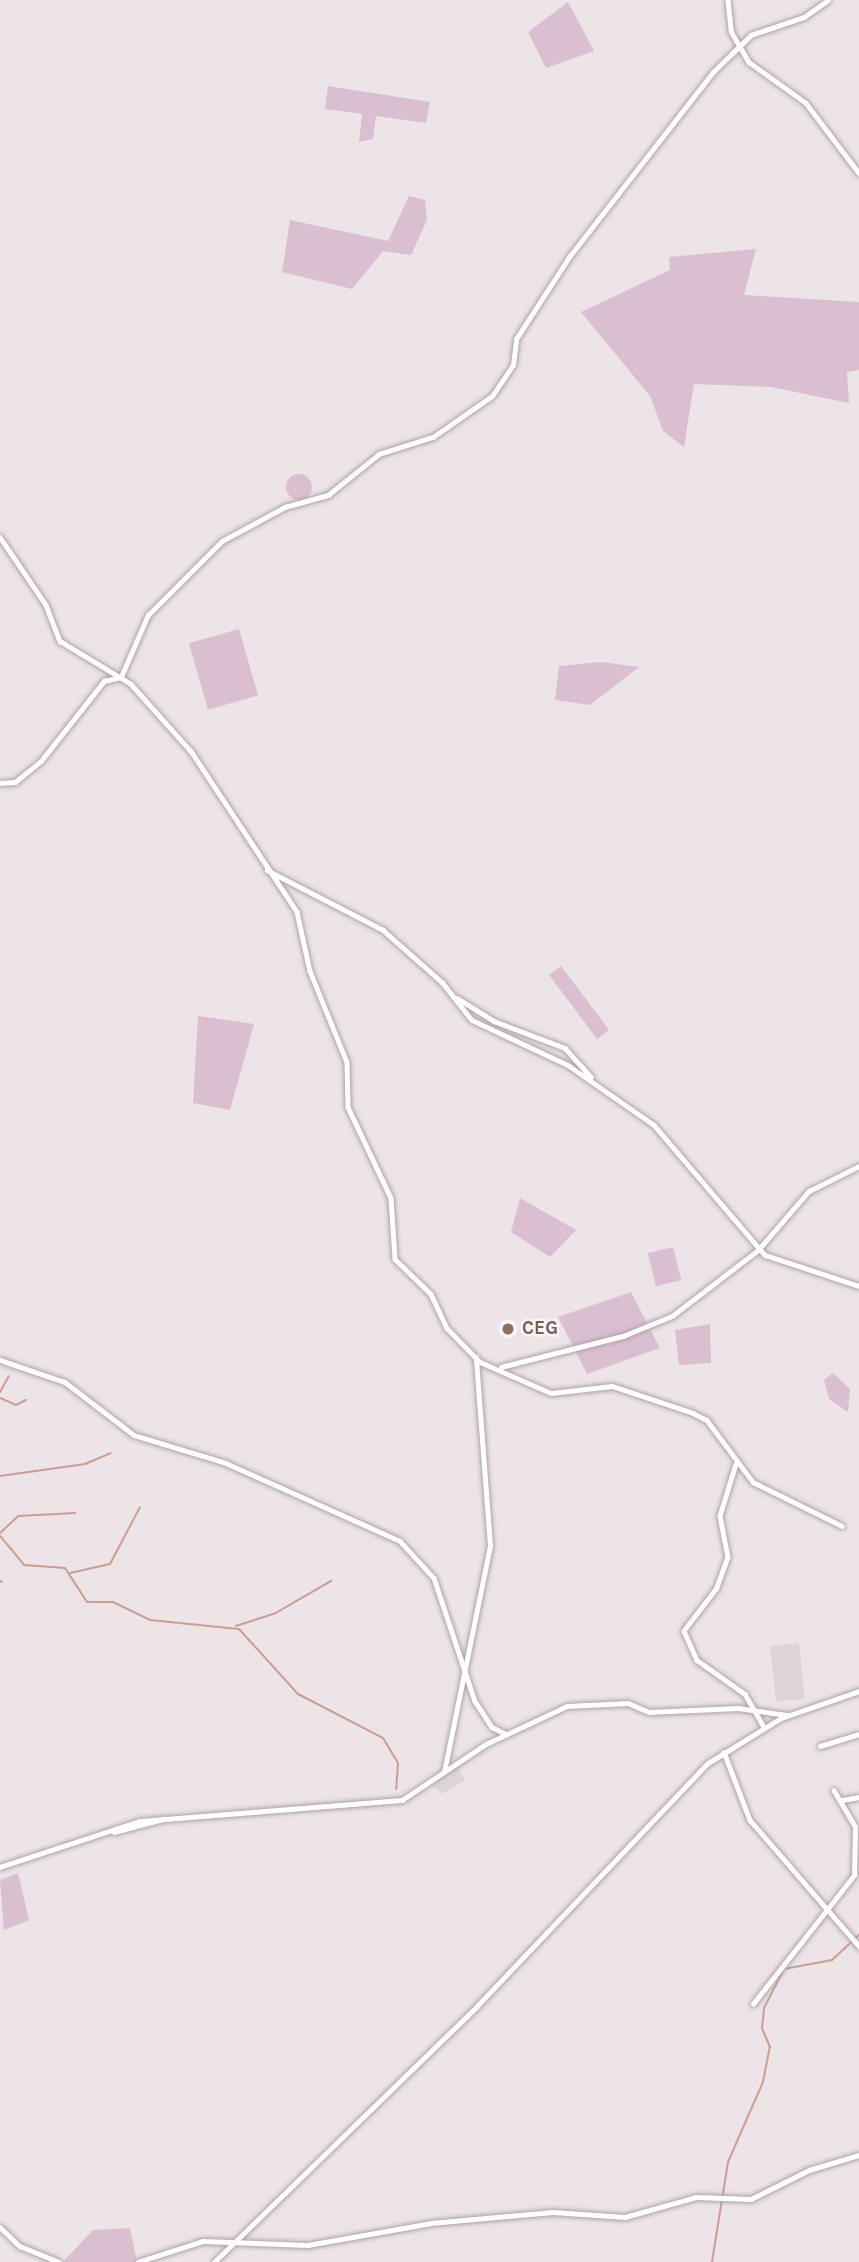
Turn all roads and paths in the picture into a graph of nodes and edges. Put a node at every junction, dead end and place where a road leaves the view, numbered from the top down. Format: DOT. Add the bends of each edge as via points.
graph roads {
  1 [pos="728,0"];
  2 [pos="828,0"];
  3 [pos="737,44"];
  4 [pos="859,173"];
  5 [pos="0,537"];
  6 [pos="121,677"];
  7 [pos="0,783"];
  8 [pos="263,868"];
  9 [pos="453,996"];
  10 [pos="594,1081"];
  11 [pos="859,1166"];
  12 [pos="758,1250"];
  13 [pos="859,1286"];
  14 [pos="476,1357"];
  15 [pos="0,1360"];
  16 [pos="500,1367"];
  17 [pos="736,1462"];
  18 [pos="842,1526"];
  19 [pos="465,1670"];
  20 [pos="859,1691"];
  21 [pos="754,1711"];
  22 [pos="788,1715"];
  23 [pos="764,1727"];
  24 [pos="506,1734"];
  25 [pos="859,1734"];
  26 [pos="820,1746"];
  27 [pos="724,1751"];
  28 [pos="444,1773"];
  29 [pos="834,1791"];
  30 [pos="859,1797"];
  31 [pos="842,1800"];
  32 [pos="858,1838"];
  33 [pos="0,1867"];
  34 [pos="857,1875"];
  35 [pos="829,1910"];
  36 [pos="859,1945"];
  37 [pos="753,2004"];
  38 [pos="859,2155"];
  39 [pos="0,2227"];
  40 [pos="235,2242"];
  41 [pos="59,2262"];
  42 [pos="138,2262"];
  43 [pos="214,2262"];
  1 -- 3 [label="street"];
  2 -- 3 [label="street"];
  3 -- 4 [label="street" via="749,62 822,120"];
  3 -- 6 [label="street" via="569,257 516,339 513,365 492,396 433,437 379,454 328,495 285,508 222,541 148,615"];
  5 -- 6 [label="street" via="46,605 60,641"];
  6 -- 7 [label="street" via="104,681 41,761 15,782"];
  6 -- 8 [label="street" via="198,760"];
  8 -- 9 [label="street" via="383,930"];
  8 -- 14 [label="street" via="282,887 301,921 310,971 347,1062 348,1107 391,1198 395,1259 431,1294 447,1328"];
  9 -- 10 [label="street" via="472,1020"];
  9 -- 10 [label="street" via="494,1021 565,1048"];
  10 -- 12 [label="street" via="673,1143"];
  11 -- 12 [label="street" via="809,1191"];
  12 -- 13 [label="street" via="789,1267"];
  12 -- 16 [label="street" via="656,1324"];
  14 -- 16 [label="street"];
  14 -- 19 [label="street" via="490,1546"];
  15 -- 19 [label="street" via="65,1382 134,1435 226,1463 400,1541 434,1578"];
  16 -- 17 [label="street" via="551,1393 612,1386 660,1399 707,1420"];
  17 -- 18 [label="street" via="753,1482"];
  17 -- 21 [label="street" via="720,1516 728,1557 717,1588 684,1631 697,1660 731,1680"];
  19 -- 24 [label="street" via="482,1715"];
  19 -- 28 [label="street"];
  20 -- 22 [label="street"];
  21 -- 22 [label="street"];
  21 -- 23 [label="street"];
  21 -- 24 [label="street" via="649,1712 628,1703 597,1702 554,1710"];
  22 -- 23 [label="street"];
  23 -- 27 [label="street"];
  24 -- 28 [label="street"];
  25 -- 26 [label="street"];
  27 -- 35 [label="street" via="750,1819"];
  27 -- 40 [label="street"];
  28 -- 33 [label="street" via="402,1800 171,1816"];
  29 -- 31 [label="street"];
  30 -- 31 [label="street"];
  31 -- 32 [label="street"];
  32 -- 34 [label="street"];
  34 -- 35 [label="street"];
  35 -- 36 [label="street"];
  35 -- 37 [label="street"];
  38 -- 40 [label="street" via="809,2170 757,2198 696,2197 625,2217 553,2212 416,2225 308,2245"];
  39 -- 41 [label="street" via="20,2246"];
  40 -- 42 [label="street" via="203,2241"];
  40 -- 43 [label="street"];
}
